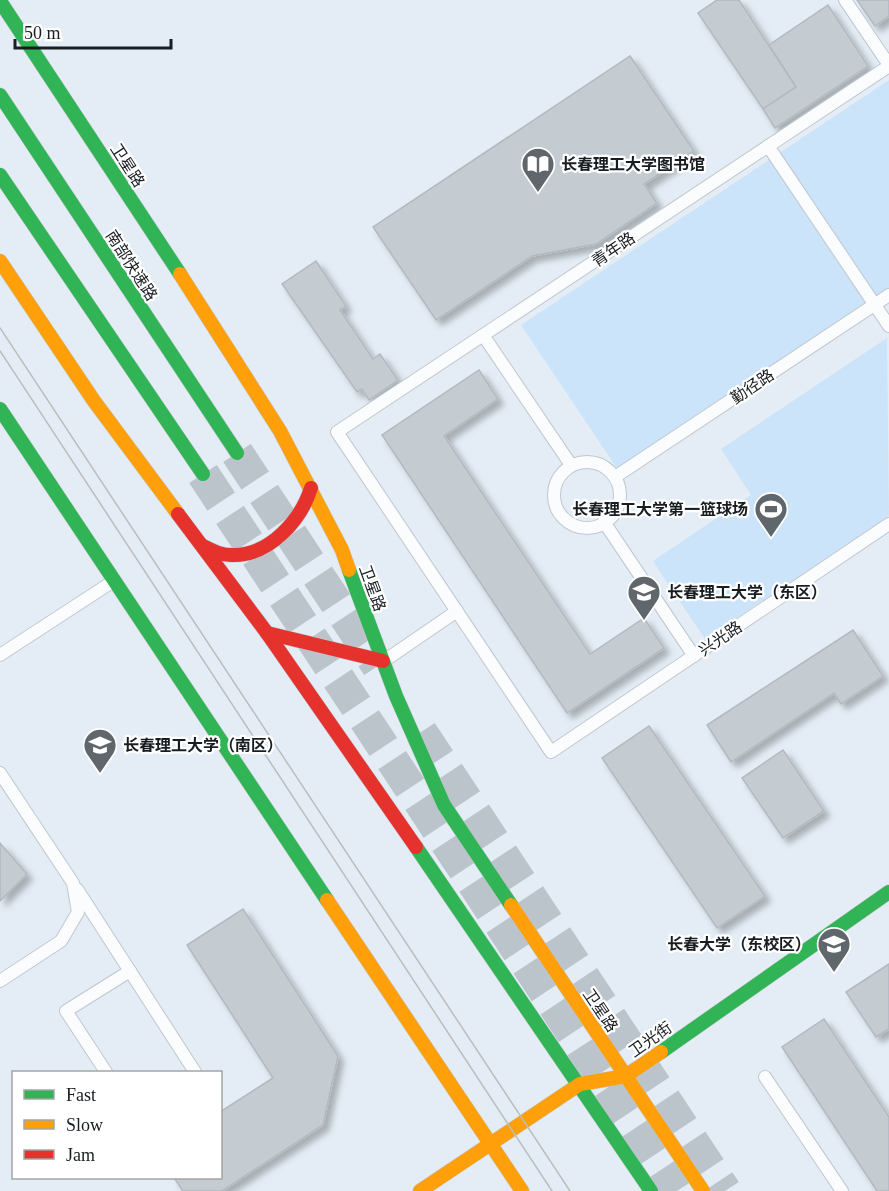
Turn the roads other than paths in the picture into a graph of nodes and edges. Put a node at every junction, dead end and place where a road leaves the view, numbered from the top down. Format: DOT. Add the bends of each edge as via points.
graph roads {
  1 [pos="846,0"];
  2 [pos="0,1"];
  3 [pos="889,66"];
  4 [pos="0,95"];
  5 [pos="768,146"];
  6 [pos="0,175"];
  7 [pos="0,261"];
  8 [pos="889,295"];
  9 [pos="875,305"];
  10 [pos="889,326"];
  11 [pos="483,335"];
  12 [pos="0,410"];
  13 [pos="237,453"];
  14 [pos="571,465"];
  15 [pos="203,474"];
  16 [pos="615,477"];
  17 [pos="311,488"];
  18 [pos="604,522"];
  19 [pos="889,524"];
  20 [pos="203,546"];
  21 [pos="112,581"];
  22 [pos="457,611"];
  23 [pos="267,633"];
  24 [pos="0,656"];
  25 [pos="694,656"];
  26 [pos="383,661"];
  27 [pos="0,773"];
  28 [pos="73,883"];
  29 [pos="889,892"];
  30 [pos="130,971"];
  31 [pos="0,981"];
  32 [pos="105,1071"];
  33 [pos="194,1071"];
  34 [pos="626,1076"];
  35 [pos="765,1077"];
  36 [pos="580,1084"];
  37 [pos="491,1144"];
  38 [pos="420,1191"];
  39 [pos="522,1191"];
  40 [pos="651,1191"];
  41 [pos="703,1191"];
  42 [pos="842,1191"];
  1 -- 3 [label="lane"];
  2 -- 17 [label="main road, 卫星路" via="196,298"];
  3 -- 5 [label="lane, 青年路"];
  4 -- 13 [label="main road, 南部快速路"];
  5 -- 9 [label="lane"];
  5 -- 11 [label="lane, 青年路"];
  6 -- 15 [label="main road"];
  7 -- 20 [label="main road" via="94,401"];
  8 -- 9 [label="lane, 勤径路"];
  9 -- 10 [label="lane"];
  9 -- 16 [label="lane, 勤径路"];
  11 -- 14 [label="lane"];
  11 -- 22 [label="lane, 青年路" via="337,432"];
  12 -- 21 [label="main road"];
  14 -- 16 [label="lane" via="593,461 604,465"];
  14 -- 18 [label="lane" via="557,481 555,502 559,513 566,521 586,528"];
  16 -- 18 [label="lane" via="621,493 620,505 615,515"];
  17 -- 20 [label="main road" via="308,504 298,517 281,534 259,546 239,555"];
  17 -- 26 [label="main road, 卫星路" via="342,550"];
  18 -- 25 [label="lane"];
  19 -- 25 [label="lane, 兴光路"];
  20 -- 23 [label="main road"];
  21 -- 24 [label="lane"];
  21 -- 37 [label="main road"];
  22 -- 25 [label="lane, 兴光路" via="551,752"];
  22 -- 26 [label="lane"];
  23 -- 26 [label="main road"];
  23 -- 36 [label="main road"];
  26 -- 34 [label="main road, 卫星路" via="444,805"];
  27 -- 28 [label="lane"];
  28 -- 30 [label="lane"];
  28 -- 31 [label="lane" via="78,912 61,941"];
  29 -- 34 [label="main road, 卫光街"];
  30 -- 32 [label="lane" via="66,1011"];
  30 -- 33 [label="lane"];
  34 -- 36 [label="main road, 卫光街"];
  34 -- 41 [label="main road, 卫星路"];
  35 -- 42 [label="lane"];
  36 -- 37 [label="main road, 卫光街"];
  36 -- 40 [label="main road"];
  37 -- 38 [label="main road, 卫光街"];
  37 -- 39 [label="main road"];
}
